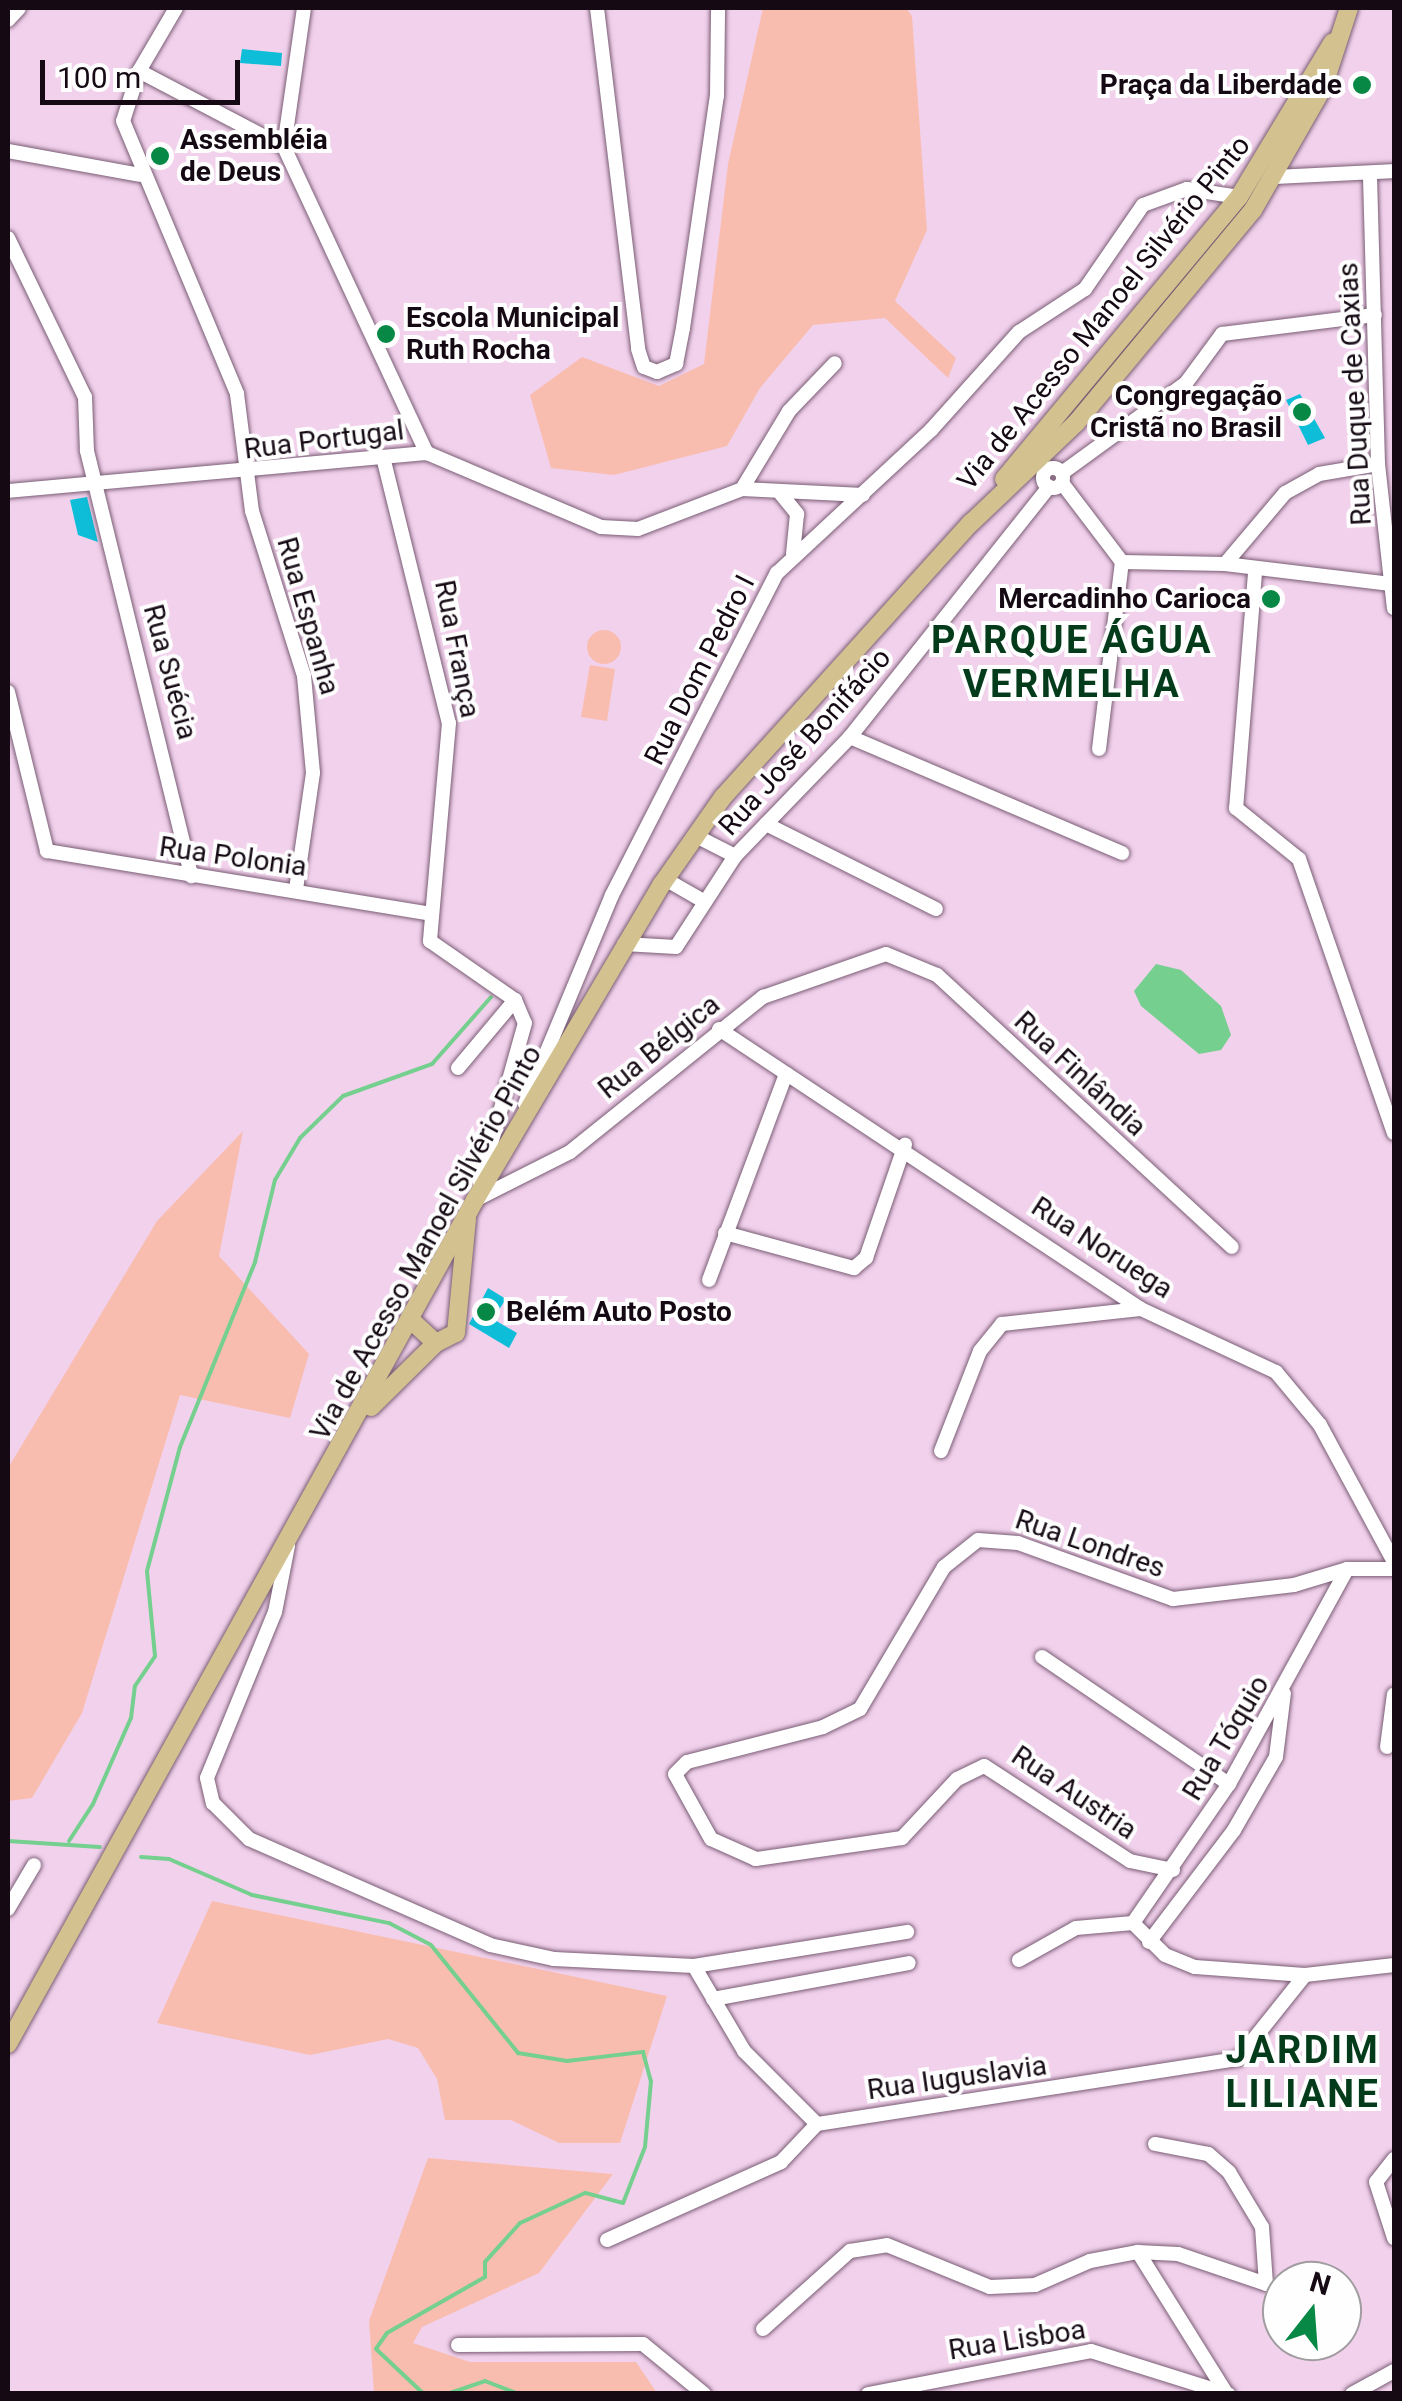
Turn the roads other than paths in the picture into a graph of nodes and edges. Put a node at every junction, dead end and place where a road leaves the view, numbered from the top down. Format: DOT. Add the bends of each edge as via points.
graph roads {
  1 [pos="19,8"];
  2 [pos="176,8"];
  3 [pos="304,8"];
  4 [pos="597,8"];
  5 [pos="718,8"];
  6 [pos="1349,8"];
  7 [pos="8,20"];
  8 [pos="1339,33"];
  9 [pos="139,71"];
  10 [pos="284,147"];
  11 [pos="8,150"];
  12 [pos="1394,171"];
  13 [pos="140,175"];
  14 [pos="1276,177"];
  15 [pos="1370,177"];
  16 [pos="1239,198"];
  17 [pos="8,238"];
  18 [pos="1211,260"];
  19 [pos="1376,314"];
  20 [pos="835,363"];
  21 [pos="1387,421"];
  22 [pos="427,453"];
  23 [pos="383,457"];
  24 [pos="1378,464"];
  25 [pos="1049,467"];
  26 [pos="246,475"];
  27 [pos="96,483"];
  28 [pos="742,489"];
  29 [pos="8,491"];
  30 [pos="781,494"];
  31 [pos="863,495"];
  32 [pos="970,524"];
  33 [pos="793,554"];
  34 [pos="1122,562"];
  35 [pos="1225,564"];
  36 [pos="1255,572"];
  37 [pos="1392,584"];
  38 [pos="1394,608"];
  39 [pos="8,692"];
  40 [pos="850,737"];
  41 [pos="1098,749"];
  42 [pos="766,824"];
  43 [pos="696,836"];
  44 [pos="1122,852"];
  45 [pos="735,856"];
  46 [pos="191,876"];
  47 [pos="665,880"];
  48 [pos="296,890"];
  49 [pos="705,902"];
  50 [pos="936,909"];
  51 [pos="432,914"];
  52 [pos="624,944"];
  53 [pos="886,954"];
  54 [pos="515,1000"];
  55 [pos="719,1029"];
  56 [pos="458,1068"];
  57 [pos="786,1074"];
  58 [pos="1394,1133"];
  59 [pos="510,1141"];
  60 [pos="905,1145"];
  61 [pos="471,1207"];
  62 [pos="725,1233"];
  63 [pos="1232,1247"];
  64 [pos="709,1280"];
  65 [pos="1140,1309"];
  66 [pos="411,1320"];
  67 [pos="436,1343"];
  68 [pos="360,1417"];
  69 [pos="940,1452"];
  70 [pos="288,1546"];
  71 [pos="1394,1565"];
  72 [pos="1347,1569"];
  73 [pos="1042,1657"];
  74 [pos="1284,1692"];
  75 [pos="1394,1694"];
  76 [pos="1387,1747"];
  77 [pos="1229,1784"];
  78 [pos="915,1831"];
  79 [pos="34,1866"];
  80 [pos="1173,1870"];
  81 [pos="8,1909"];
  82 [pos="1133,1924"];
  83 [pos="907,1932"];
  84 [pos="1149,1942"];
  85 [pos="1018,1960"];
  86 [pos="909,1963"];
  87 [pos="1394,1964"];
  88 [pos="694,1966"];
  89 [pos="1305,1975"];
  90 [pos="713,1999"];
  91 [pos="8,2044"];
  92 [pos="817,2124"];
  93 [pos="1155,2144"];
  94 [pos="1394,2160"];
  95 [pos="1394,2238"];
  96 [pos="607,2240"];
  97 [pos="1138,2252"];
  98 [pos="764,2330"];
  99 [pos="458,2345"];
  100 [pos="1394,2371"];
  101 [pos="1227,2393"];
  102 [pos="704,2394"];
  103 [pos="868,2394"];
  104 [pos="1352,2394"];
  1 -- 7 [label="street"];
  2 -- 9 [label="street, Rua Espanha"];
  3 -- 10 [label="street"];
  4 -- 5 [label="street" via="638,350 644,367 657,372 676,364 683,328 717,96"];
  6 -- 8 [label="main road, Via de Acesso Manoel Silvério Pinto"];
  8 -- 14 [label="main road, Via de Acesso Manoel Silvério Pinto" via="1323,88"];
  8 -- 16 [label="main road, Via de Acesso Manoel Silvério Pinto"];
  9 -- 10 [label="street"];
  9 -- 13 [label="street, Rua Espanha" via="123,121"];
  10 -- 22 [label="street"];
  11 -- 13 [label="street"];
  12 -- 15 [label="street"];
  13 -- 26 [label="street, Rua Espanha" via="237,394"];
  14 -- 15 [label="street"];
  14 -- 18 [label="main road, Via de Acesso Manoel Silvério Pinto"];
  15 -- 19 [label="street, Rua Duque de Caxias"];
  16 -- 18 [label="main road" via="1244,208"];
  16 -- 25 [label="main road, Via de Acesso Manoel Silvério Pinto"];
  16 -- 31 [label="street, Rua Dom Pedro I" via="1187,189 1143,205 1085,289 1010,340"];
  17 -- 27 [label="street, Rua Suécia" via="85,397"];
  18 -- 25 [label="main road, Via de Acesso Manoel Silvério Pinto"];
  19 -- 21 [label="street, Rua Duque de Caxias"];
  19 -- 25 [label="street, Rua José Bonifácio" via="1222,334 1186,383"];
  20 -- 28 [label="street" via="789,411"];
  21 -- 24 [label="street, Rua Duque de Caxias"];
  22 -- 23 [label="street, Rua Portugal"];
  22 -- 28 [label="street, Rua Portugal" via="601,527 638,529"];
  23 -- 26 [label="street, Rua Portugal"];
  23 -- 51 [label="street, Rua França" via="449,724"];
  24 -- 35 [label="street" via="1319,474 1284,493"];
  24 -- 37 [label="street, Rua Duque de Caxias"];
  25 -- 32 [label="main road, Via de Acesso Manoel Silvério Pinto"];
  25 -- 32 [label="main road, Via de Acesso Manoel Silvério Pinto"];
  25 -- 34 [label="street"];
  25 -- 40 [label="street, Rua José Bonifácio"];
  26 -- 27 [label="street, Rua Portugal"];
  26 -- 48 [label="street, Rua Espanha" via="308,698 313,773"];
  27 -- 29 [label="street, Rua Portugal"];
  27 -- 46 [label="street, Rua Suécia"];
  28 -- 30 [label="street, Rua Portugal"];
  30 -- 31 [label="street, Rua Portugal"];
  30 -- 33 [label="street" via="796,514"];
  31 -- 33 [label="street, Rua Dom Pedro I"];
  32 -- 43 [label="main road, Via de Acesso Manoel Silvério Pinto"];
  33 -- 59 [label="street, Rua Dom Pedro I" via="769,583 612,895"];
  34 -- 35 [label="street"];
  34 -- 41 [label="street"];
  35 -- 36 [label="street"];
  36 -- 37 [label="street"];
  36 -- 58 [label="street" via="1236,808 1303,868"];
  37 -- 38 [label="street, Rua Duque de Caxias"];
  39 -- 46 [label="street, Rua Polonia" via="37,836 56,855"];
  40 -- 42 [label="street, Rua José Bonifácio"];
  40 -- 44 [label="street"];
  42 -- 45 [label="street, Rua José Bonifácio"];
  42 -- 50 [label="street"];
  43 -- 45 [label="street"];
  43 -- 47 [label="main road, Via de Acesso Manoel Silvério Pinto"];
  45 -- 49 [label="street, Rua José Bonifácio"];
  46 -- 48 [label="street, Rua Polonia"];
  47 -- 49 [label="street"];
  47 -- 52 [label="main road, Via de Acesso Manoel Silvério Pinto"];
  48 -- 51 [label="street, Rua Polonia"];
  49 -- 52 [label="street, Rua José Bonifácio" via="676,947"];
  51 -- 54 [label="street" via="436,950"];
  52 -- 59 [label="main road, Via de Acesso Manoel Silvério Pinto"];
  53 -- 55 [label="street, Rua Bélgica" via="786,984"];
  53 -- 63 [label="street, Rua Finlândia" via="937,975"];
  54 -- 56 [label="street"];
  54 -- 61 [label="street" via="523,1042"];
  55 -- 57 [label="street, Rua Noruega"];
  55 -- 61 [label="street, Rua Bélgica" via="570,1152"];
  57 -- 60 [label="street, Rua Noruega"];
  57 -- 62 [label="street"];
  59 -- 61 [label="main road, Via de Acesso Manoel Silvério Pinto"];
  60 -- 62 [label="street" via="866,1258 854,1268"];
  60 -- 65 [label="street, Rua Noruega"];
  61 -- 66 [label="main road, Via de Acesso Manoel Silvério Pinto"];
  61 -- 67 [label="main road" via="460,1324 447,1343"];
  62 -- 64 [label="street"];
  65 -- 69 [label="street" via="1002,1324 980,1352"];
  65 -- 71 [label="street, Rua Noruega" via="1276,1372 1320,1425"];
  66 -- 67 [label="main road"];
  66 -- 68 [label="main road, Via de Acesso Manoel Silvério Pinto"];
  67 -- 68 [label="main road"];
  68 -- 70 [label="main road, Via de Acesso Manoel Silvério Pinto"];
  70 -- 88 [label="street" via="276,1612 210,1763 208,1791 220,1813 270,1851 490,1945 600,1964"];
  70 -- 91 [label="main road, Via de Acesso Manoel Silvério Pinto"];
  71 -- 72 [label="street, Rua Londres"];
  72 -- 74 [label="street, Rua Tóquio"];
  72 -- 78 [label="street, Rua Londres" via="1294,1586 1173,1599 1018,1543 978,1540 944,1567 860,1709 823,1727 687,1762 675,1780 698,1823 739,1856 858,1848"];
  73 -- 77 [label="street"];
  74 -- 77 [label="street, Rua Tóquio"];
  74 -- 84 [label="street" via="1276,1757 1234,1830"];
  75 -- 76 [label="street"];
  77 -- 80 [label="street, Rua Tóquio"];
  78 -- 80 [label="street, Rua Austria" via="967,1771 996,1768 1130,1861"];
  79 -- 81 [label="street"];
  80 -- 82 [label="street, Rua Tóquio"];
  82 -- 84 [label="street"];
  82 -- 85 [label="street" via="1076,1928"];
  83 -- 88 [label="street"];
  84 -- 89 [label="street" via="1195,1967"];
  86 -- 90 [label="street"];
  87 -- 89 [label="street"];
  88 -- 90 [label="street"];
  89 -- 92 [label="street, Rua Iuguslavia" via="1231,2062"];
  90 -- 92 [label="street" via="744,2051"];
  92 -- 96 [label="street" via="781,2162"];
  93 -- 97 [label="street" via="1208,2154 1228,2172 1262,2228 1268,2281 1256,2285 1200,2260"];
  94 -- 95 [label="street" via="1376,2182"];
  97 -- 98 [label="street" via="1006,2288 960,2278 896,2246 850,2251"];
  97 -- 101 [label="street"];
  99 -- 102 [label="street" via="643,2344"];
  100 -- 104 [label="street"];
  101 -- 103 [label="street, Rua Lisboa" via="1091,2351"];
}
